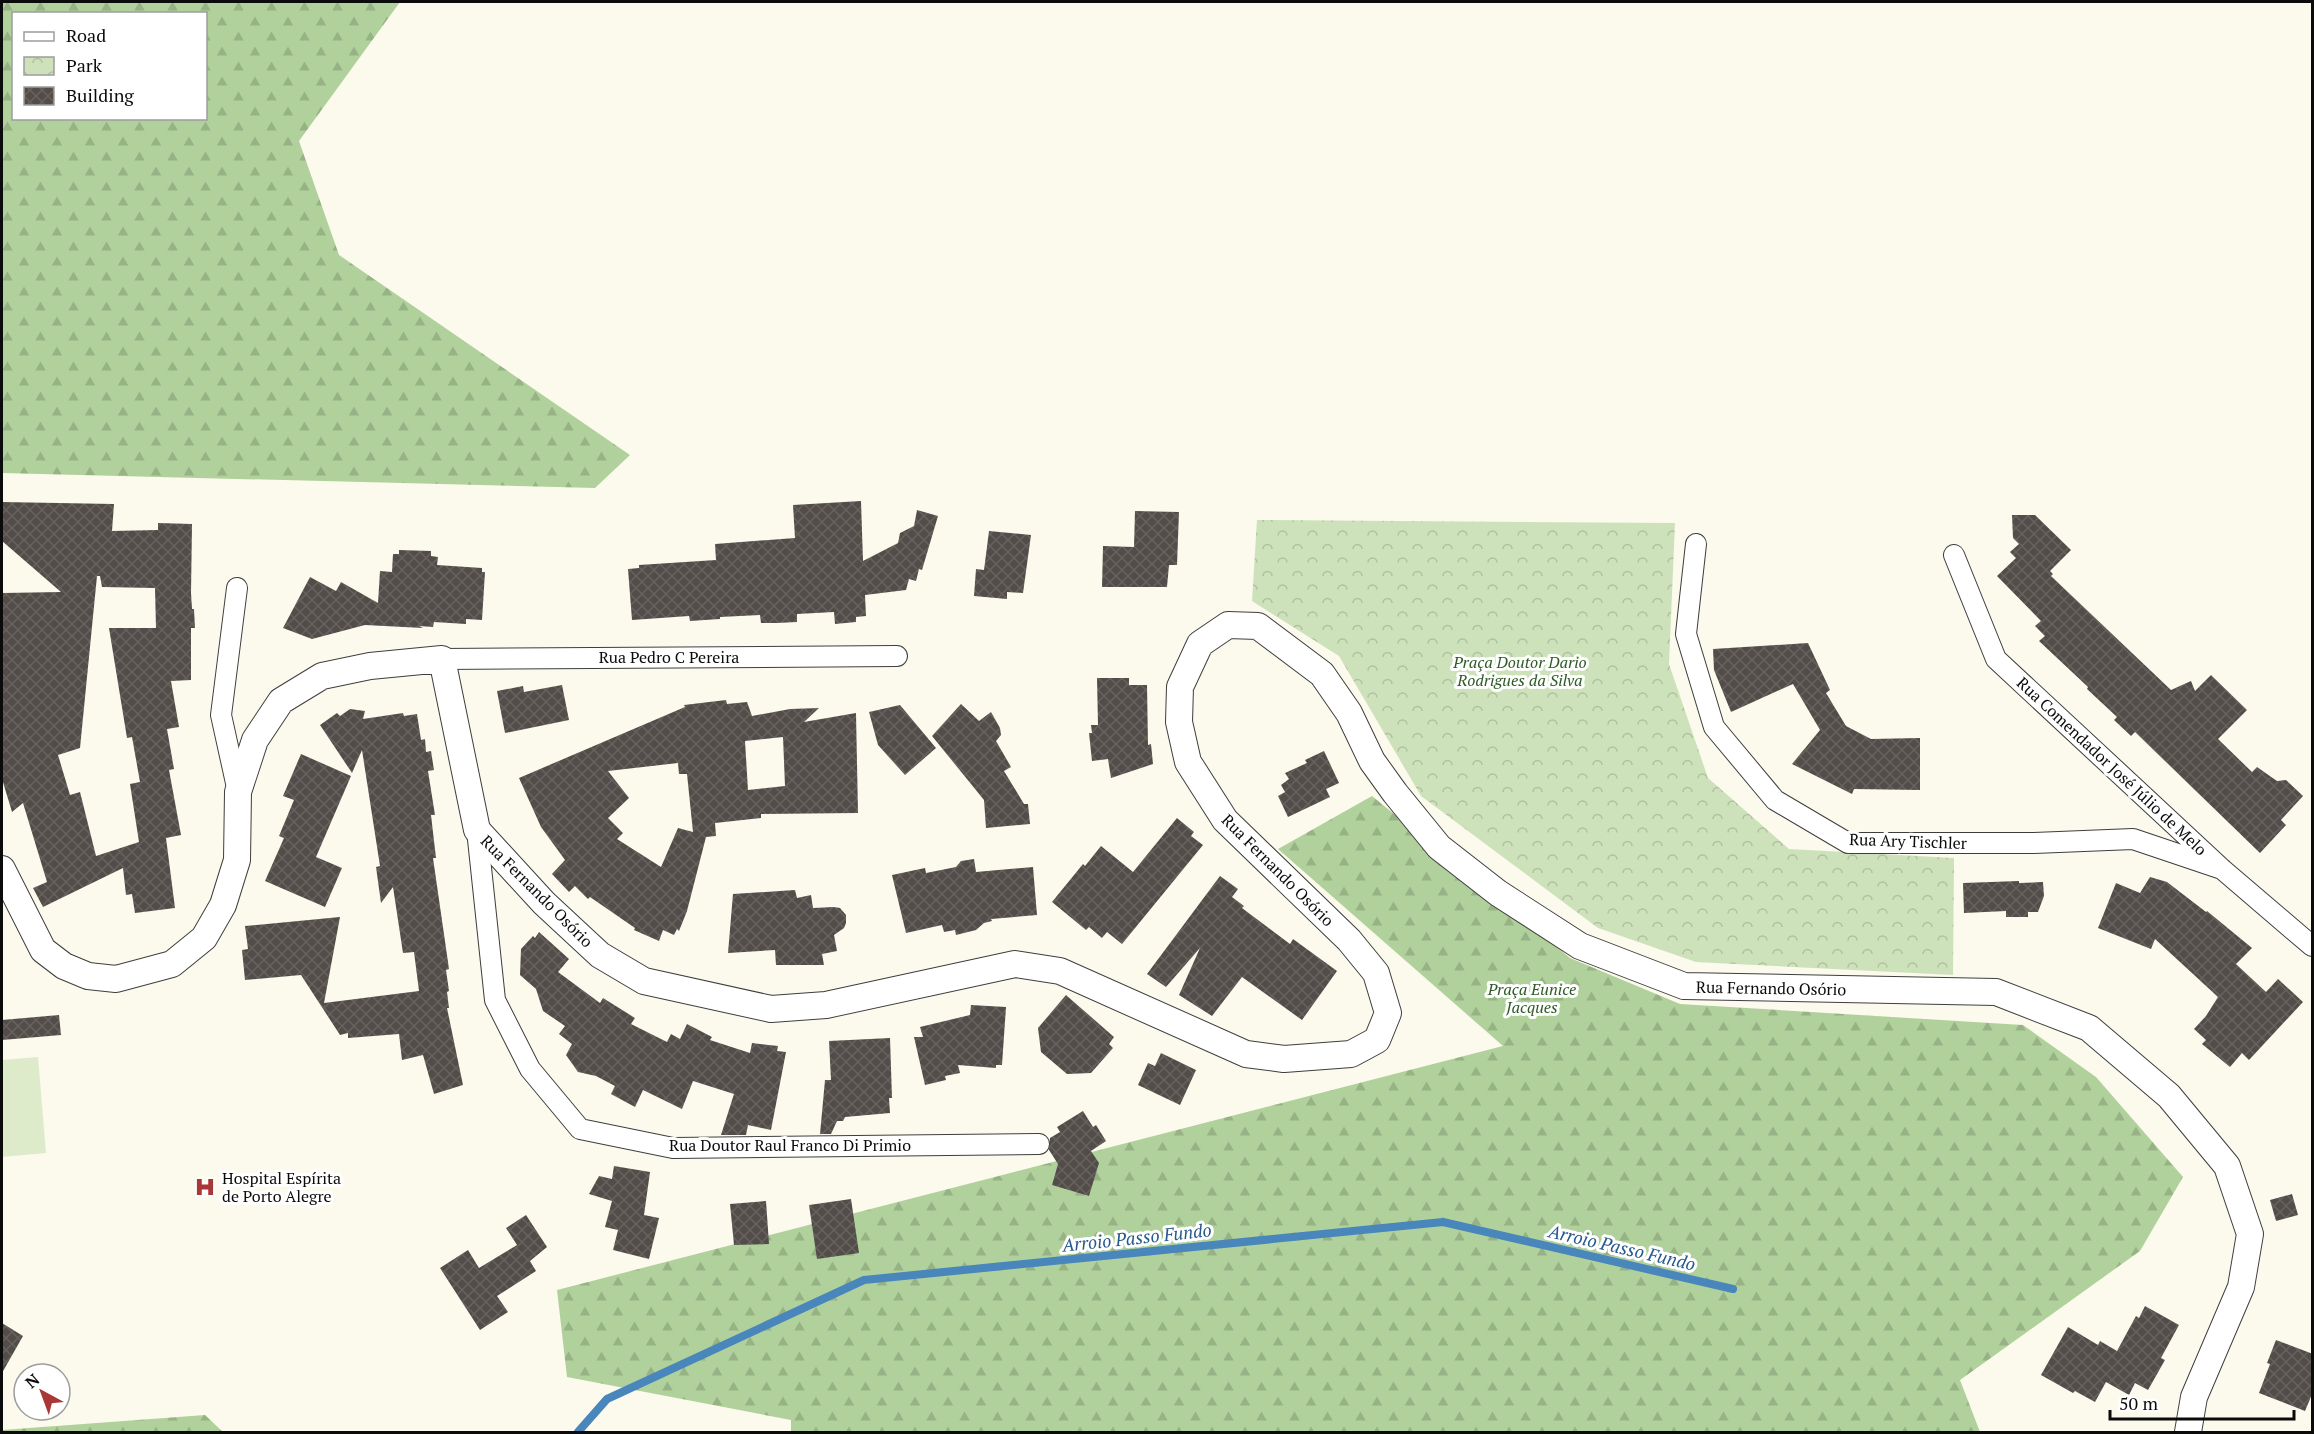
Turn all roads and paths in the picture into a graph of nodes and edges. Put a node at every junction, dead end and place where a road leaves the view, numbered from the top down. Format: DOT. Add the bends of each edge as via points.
graph roads {
  1 [pos="1696,544"];
  2 [pos="1954,555"];
  3 [pos="237,588"];
  4 [pos="897,656"];
  5 [pos="442,659"];
  6 [pos="238,792"];
  7 [pos="477,830"];
  8 [pos="2,869"];
  9 [pos="2222,869"];
  10 [pos="2313,946"];
  11 [pos="1039,1144"];
  12 [pos="2188,1432"];
  1 -- 9 [label="street, Rua Ary Tischler" via="1686,634 1714,727 1775,800 1848,843 2133,839"];
  2 -- 9 [label="street, Rua Comendador José Júlio de Melo" via="1996,659"];
  3 -- 6 [label="street" via="221,715"];
  4 -- 5 [label="street, Rua Pedro C Pereira"];
  5 -- 6 [label="street" via="370,666 322,676 281,701 255,740"];
  5 -- 7 [label="street, Rua Fernando Osório"];
  6 -- 8 [label="street" via="237,860 223,905 204,938 172,964 116,979 88,976 64,966 43,950"];
  7 -- 11 [label="street, Rua Doutor Raul Franco Di Primio" via="495,1000 530,1069 580,1129 673,1148"];
  7 -- 12 [label="street, Rua Fernando Osório" via="544,903 600,955 644,981 771,1009 826,1005 1015,964 1060,971 1246,1054 1284,1059 1352,1054 1377,1040 1388,1013 1376,973 1348,940 1225,820 1188,762 1179,722 1180,687 1200,644 1228,625 1258,626 1322,674 1349,713 1372,761 1438,847 1498,893 1580,946 1684,986 1996,992 2089,1028 2169,1096 2228,1166 2250,1234 2241,1287 2194,1397"];
  9 -- 10 [label="street, Rua Comendador José Júlio de Melo"];
}
